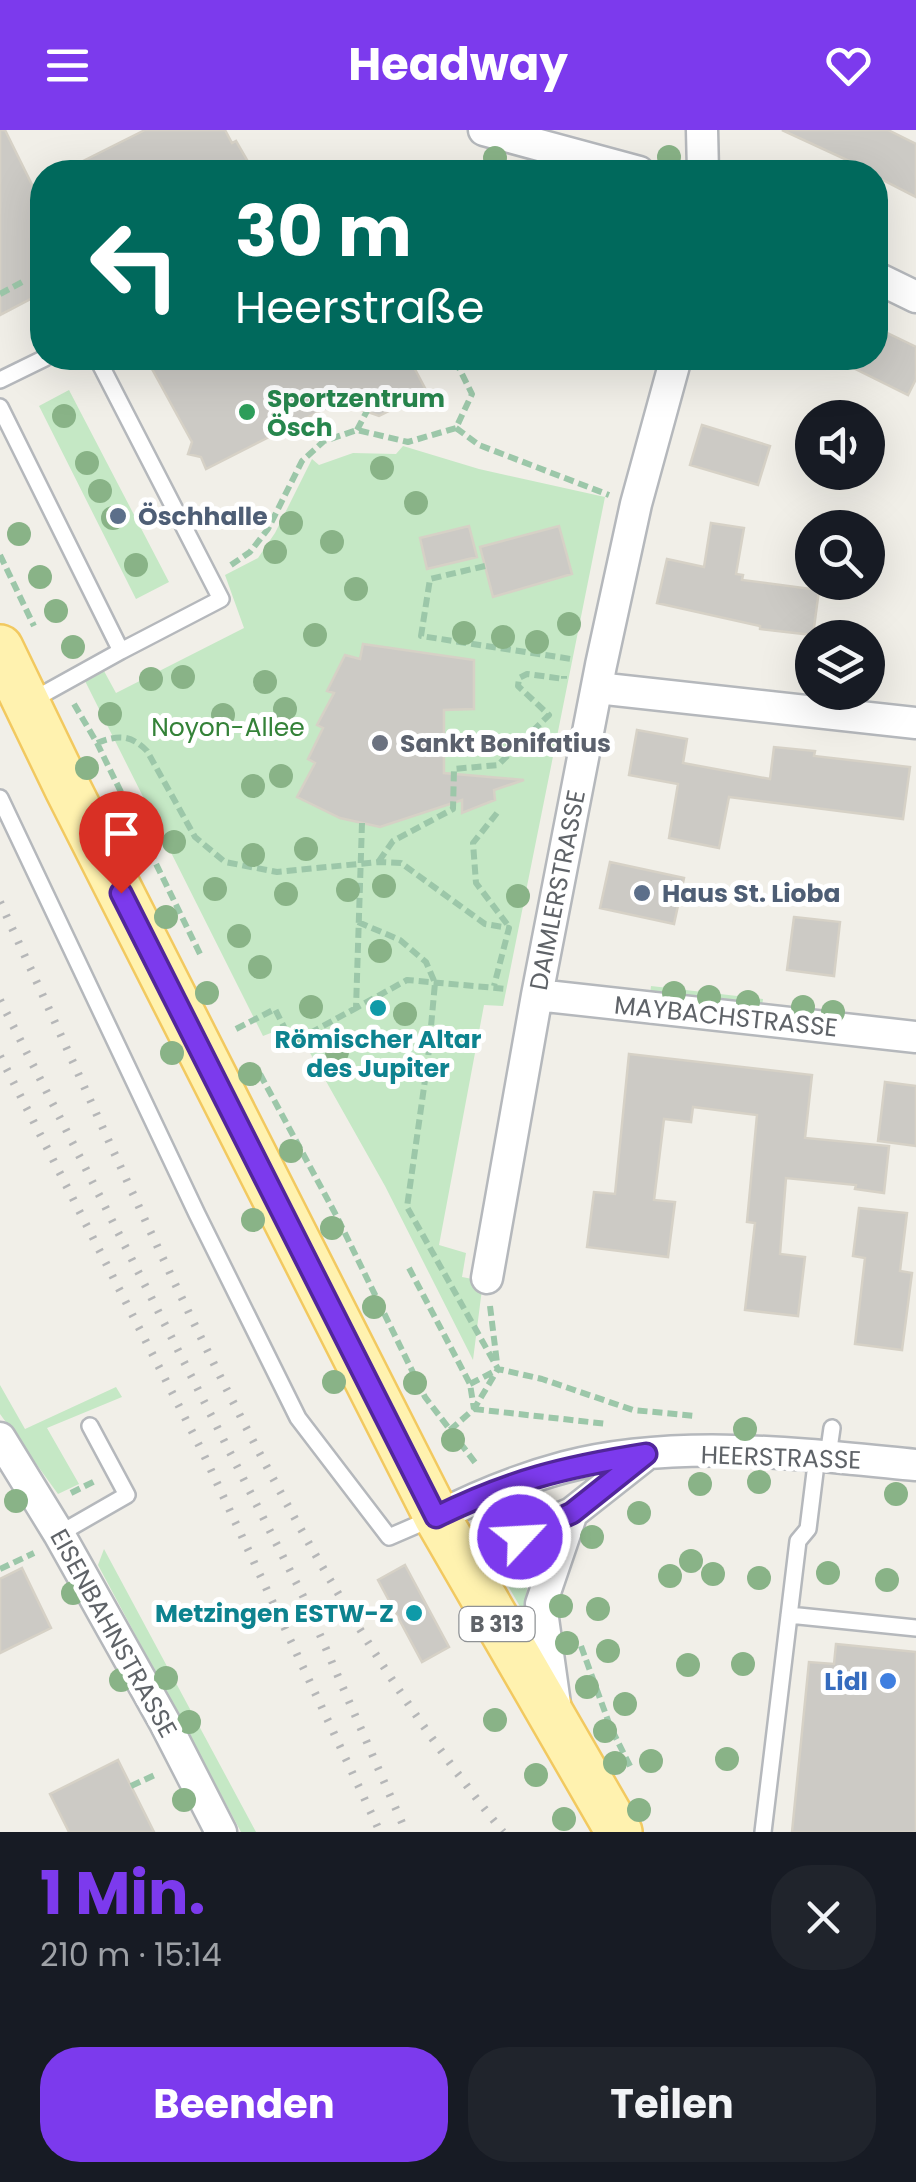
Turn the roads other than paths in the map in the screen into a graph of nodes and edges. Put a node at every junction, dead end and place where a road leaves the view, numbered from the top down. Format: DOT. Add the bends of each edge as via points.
graph roads {
  1 [pos="484,130"];
  2 [pos="702,130"];
  3 [pos="595,160"];
  4 [pos="703,160"];
  5 [pos="888,283"];
  6 [pos="916,297"];
  7 [pos="30,365"];
  8 [pos="103,370"];
  9 [pos="673,370"];
  10 [pos="0,380"];
  11 [pos="0,407"];
  12 [pos="0,648"];
  13 [pos="121,651"];
  14 [pos="599,677"];
  15 [pos="44,694"];
  16 [pos="916,723"];
  17 [pos="0,798"];
  18 [pos="536,995"];
  19 [pos="916,1037"];
  20 [pos="486,1278"];
  21 [pos="90,1426"];
  22 [pos="0,1438"];
  23 [pos="826,1447"];
  24 [pos="646,1454"];
  25 [pos="916,1465"];
  26 [pos="572,1513"];
  27 [pos="436,1517"];
  28 [pos="52,1522"];
  29 [pos="460,1562"];
  30 [pos="789,1615"];
  31 [pos="916,1628"];
  32 [pos="558,1729"];
  33 [pos="221,1832"];
  34 [pos="620,1832"];
  35 [pos="763,1832"];
  1 -- 3 [label="street"];
  2 -- 4 [label="street"];
  5 -- 6 [label="street"];
  7 -- 10 [label="lane"];
  8 -- 13 [label="lane" via="221,599"];
  9 -- 14 [label="street, DAIMLERSTRASSE"];
  11 -- 13 [label="lane"];
  12 -- 15 [label="main road, B 313"];
  13 -- 15 [label="lane"];
  14 -- 16 [label="street"];
  14 -- 18 [label="street, DAIMLERSTRASSE"];
  15 -- 27 [label="main road, B 313"];
  17 -- 27 [label="lane" via="298,1418 390,1537"];
  18 -- 19 [label="street, MAYBACHSTRASSE"];
  18 -- 20 [label="street, DAIMLERSTRASSE"];
  21 -- 28 [label="lane" via="126,1495"];
  22 -- 28 [label="street, EISENBAHNSTRASSE"];
  23 -- 24 [label="street, HEERSTRASSE"];
  23 -- 25 [label="street, HEERSTRASSE"];
  23 -- 30 [label="lane" via="808,1529 798,1541"];
  24 -- 26 [label="street"];
  24 -- 27 [label="street, HEERSTRASSE" via="568,1466 492,1490"];
  26 -- 29 [label="street"];
  26 -- 32 [label="street" via="540,1604"];
  27 -- 29 [label="main road, B 313"];
  28 -- 33 [label="street, EISENBAHNSTRASSE"];
  29 -- 32 [label="main road, B 313"];
  30 -- 31 [label="lane"];
  30 -- 35 [label="lane"];
  32 -- 34 [label="main road, B 313"];
}
